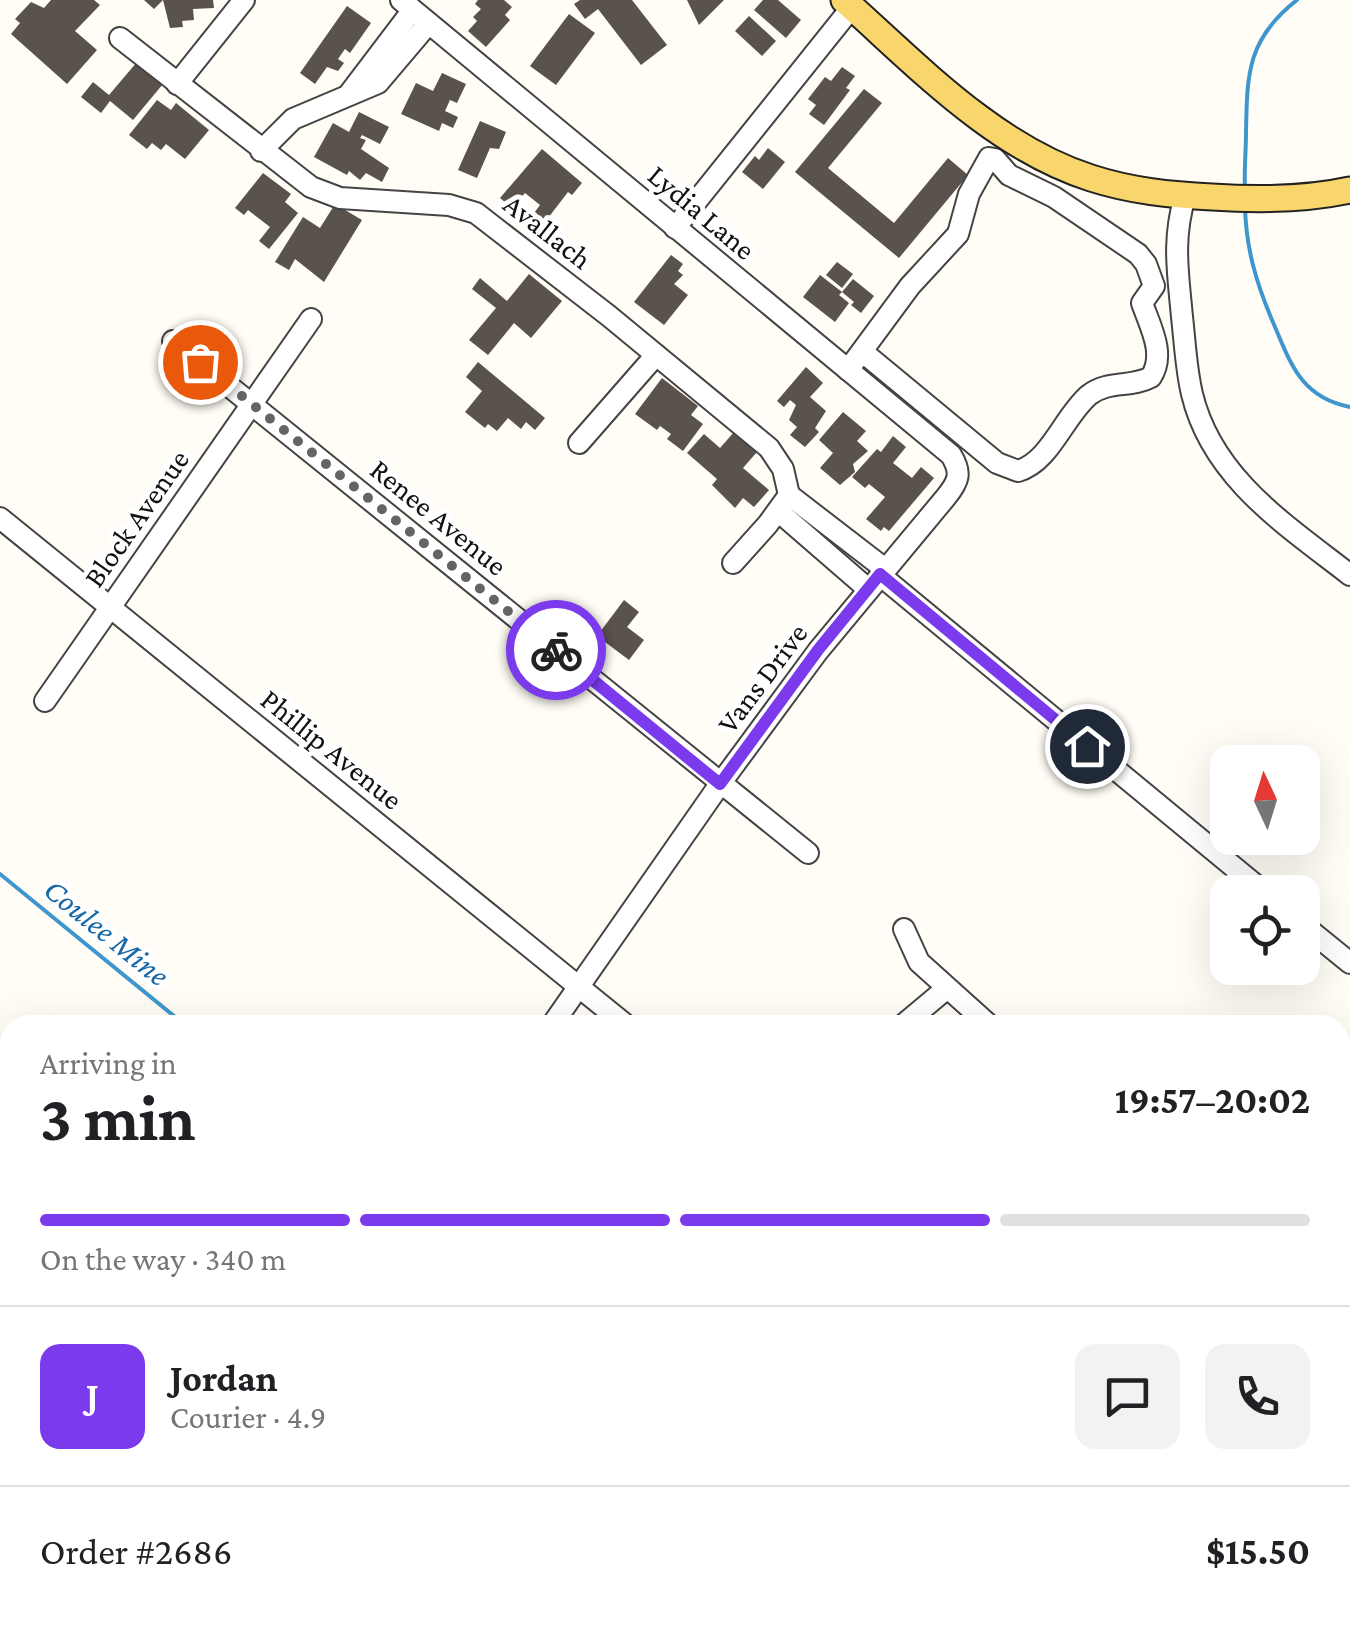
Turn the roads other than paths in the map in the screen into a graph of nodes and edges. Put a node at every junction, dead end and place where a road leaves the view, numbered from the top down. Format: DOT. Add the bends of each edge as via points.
graph roads {
  1 [pos="244,0"];
  2 [pos="436,0"];
  3 [pos="848,4"];
  4 [pos="416,13"];
  5 [pos="120,38"];
  6 [pos="177,84"];
  7 [pos="261,151"];
  8 [pos="1350,190"];
  9 [pos="1184,196"];
  10 [pos="675,228"];
  11 [pos="312,320"];
  12 [pos="173,341"];
  13 [pos="1185,345"];
  14 [pos="1158,350"];
  15 [pos="864,352"];
  16 [pos="656,355"];
  17 [pos="848,370"];
  18 [pos="252,404"];
  19 [pos="579,444"];
  20 [pos="960,473"];
  21 [pos="784,503"];
  22 [pos="0,518"];
  23 [pos="733,563"];
  24 [pos="1350,575"];
  25 [pos="878,578"];
  26 [pos="110,608"];
  27 [pos="45,702"];
  28 [pos="720,784"];
  29 [pos="808,853"];
  30 [pos="1243,875"];
  31 [pos="904,929"];
  32 [pos="1320,939"];
  33 [pos="1350,963"];
  34 [pos="579,988"];
  35 [pos="946,989"];
  36 [pos="559,1015"];
  37 [pos="613,1015"];
  38 [pos="915,1015"];
  39 [pos="977,1015"];
  1 -- 6 [label="street"];
  2 -- 4 [label="street"];
  3 -- 9 [label="main road" via="1031,152 1091,178"];
  3 -- 10 [label="street"];
  4 -- 7 [label="street" via="348,96 292,120"];
  4 -- 10 [label="street, Lydia Lane"];
  5 -- 6 [label="street, Avallach"];
  6 -- 7 [label="street, Avallach"];
  7 -- 16 [label="street, Avallach" via="310,187 340,198 448,204 476,213"];
  8 -- 9 [label="main road" via="1298,197"];
  9 -- 13 [label="street" via="1175,238"];
  10 -- 17 [label="street, Lydia Lane"];
  11 -- 18 [label="street, Block Avenue"];
  12 -- 18 [label="street, Renee Avenue"];
  13 -- 14 [label="street"];
  13 -- 24 [label="street" via="1198,416 1231,472 1263,507"];
  14 -- 15 [label="street" via="1151,377 1094,391 1034,463 1018,471 997,463"];
  14 -- 15 [label="street" via="1142,302 1154,286 1138,254 1009,174 995,158 986,161 969,194 958,234 910,286"];
  15 -- 17 [label="street"];
  16 -- 19 [label="street"];
  16 -- 21 [label="street, Avallach" via="768,448 783,469"];
  17 -- 20 [label="street, Lydia Lane" via="951,455"];
  18 -- 26 [label="street, Block Avenue"];
  18 -- 28 [label="street, Renee Avenue"];
  20 -- 25 [label="street, Vans Drive"];
  21 -- 23 [label="street"];
  21 -- 25 [label="street, Avallach"];
  22 -- 26 [label="street, Phillip Avenue"];
  25 -- 28 [label="street, Vans Drive"];
  25 -- 30 [label="street, Avallach"];
  26 -- 27 [label="street, Block Avenue"];
  26 -- 34 [label="street, Phillip Avenue"];
  28 -- 29 [label="street, Renee Avenue"];
  28 -- 34 [label="street, Vans Drive"];
  31 -- 35 [label="street" via="919,962"];
  32 -- 33 [label="street"];
  34 -- 36 [label="street, Vans Drive"];
  34 -- 37 [label="street, Phillip Avenue"];
  35 -- 38 [label="street"];
  35 -- 39 [label="street"];
}
